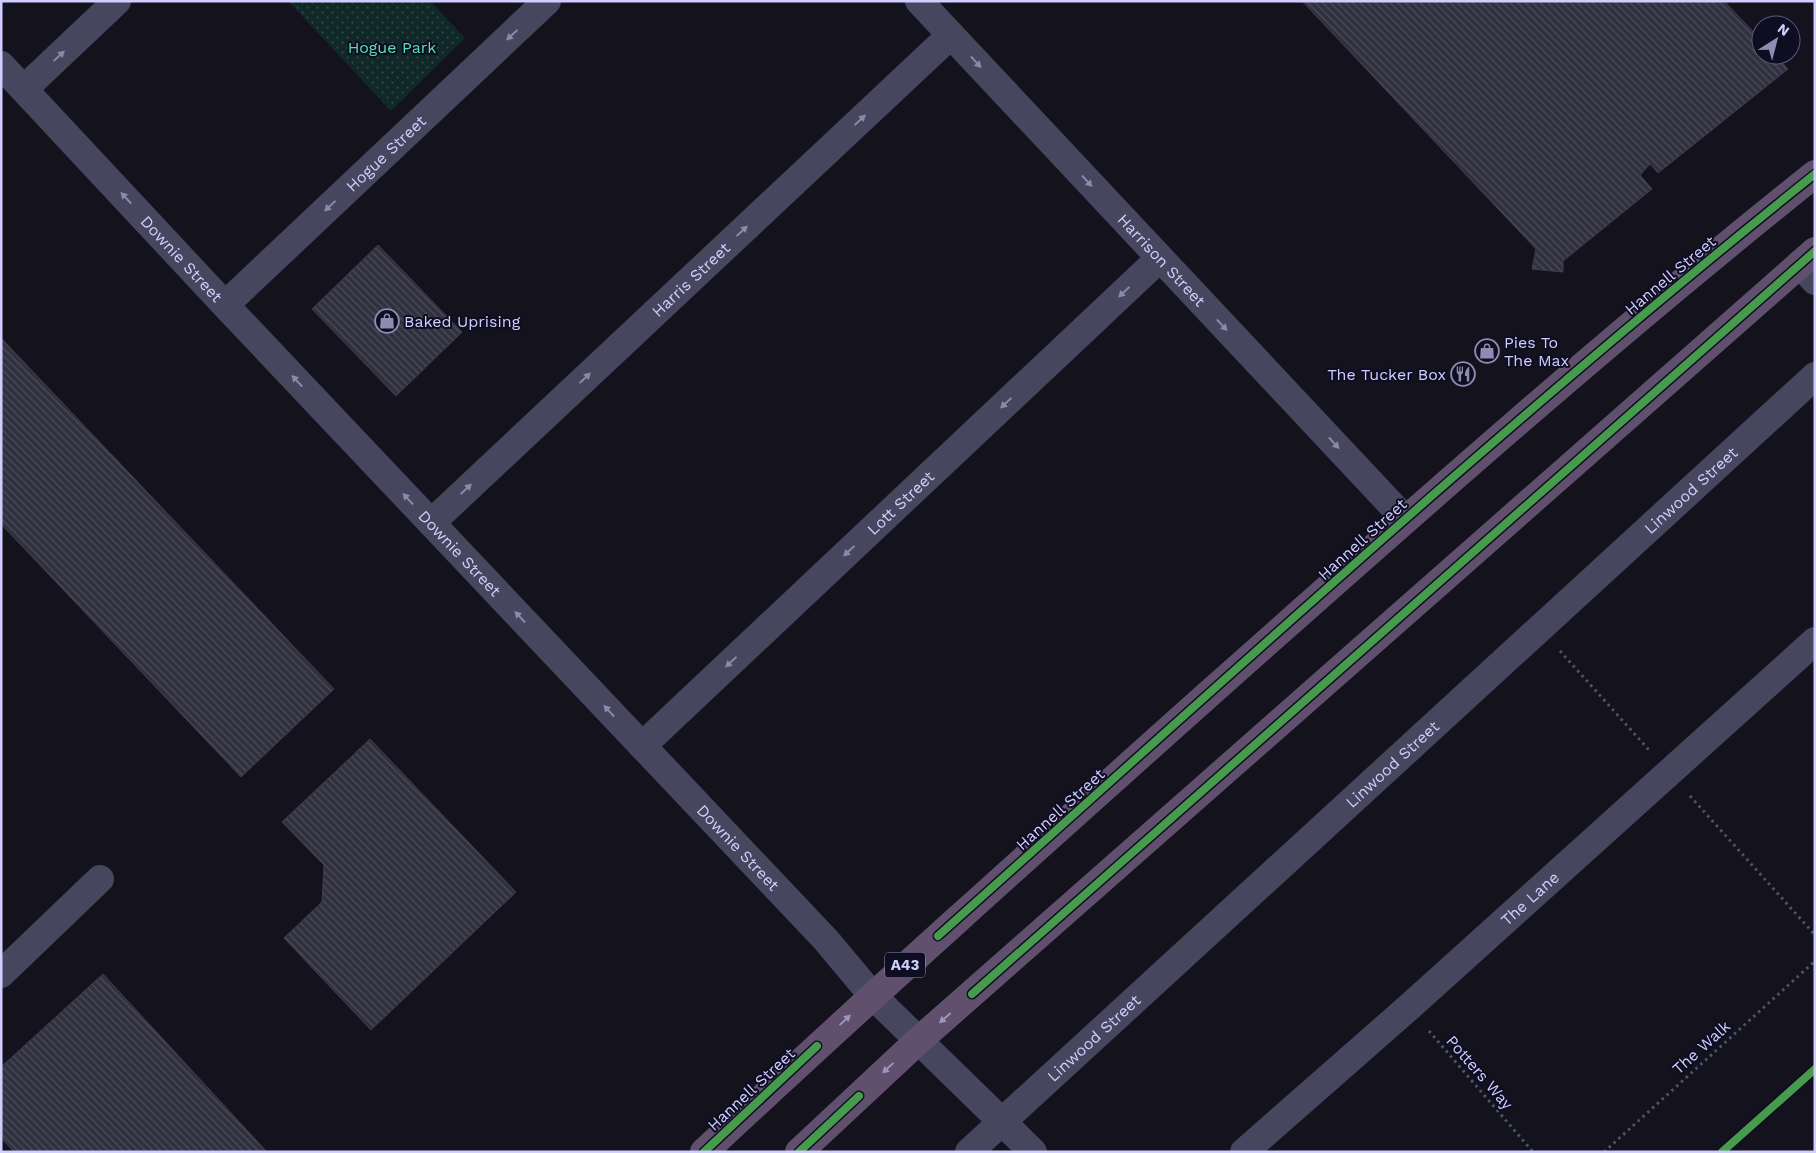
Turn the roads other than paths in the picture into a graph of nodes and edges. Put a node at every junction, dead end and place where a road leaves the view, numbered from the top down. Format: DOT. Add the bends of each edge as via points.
graph roads {
  1 [pos="117,1"];
  2 [pos="547,1"];
  3 [pos="919,1"];
  4 [pos="951,35"];
  5 [pos="1,65"];
  6 [pos="24,89"];
  7 [pos="1815,174"];
  8 [pos="1160,258"];
  9 [pos="1810,265"];
  10 [pos="225,305"];
  11 [pos="1815,376"];
  12 [pos="1405,519"];
  13 [pos="430,522"];
  14 [pos="1815,641"];
  15 [pos="642,746"];
  16 [pos="100,879"];
  17 [pos="1,974"];
  18 [pos="872,995"];
  19 [pos="918,1041"];
  20 [pos="1002,1121"];
  21 [pos="704,1152"];
  22 [pos="799,1152"];
  23 [pos="968,1152"];
  24 [pos="1033,1152"];
  25 [pos="1244,1152"];
  6 -- 1 [label="street, one-way"];
  2 -- 10 [label="street, Hogue Street, one-way"];
  3 -- 4 [label="street, Harrison Street"];
  4 -- 8 [label="street, Harrison Street, one-way"];
  13 -- 4 [label="street, Harris Street, one-way"];
  5 -- 6 [label="street, Downie Street"];
  10 -- 6 [label="street, Downie Street, one-way"];
  7 -- 12 [label="highway, Hannell Street / A43"];
  8 -- 12 [label="street, Harrison Street, one-way"];
  8 -- 15 [label="street, Lott Street, one-way"];
  9 -- 19 [label="highway, one-way"];
  13 -- 10 [label="street, Downie Street, one-way"];
  11 -- 20 [label="street, Linwood Street"];
  12 -- 18 [label="highway, Hannell Street / A43"];
  15 -- 13 [label="street, Downie Street, one-way"];
  14 -- 25 [label="street, The Lane"];
  15 -- 18 [label="street, Downie Street" via="826,940"];
  16 -- 17 [label="street"];
  18 -- 19 [label="street, Downie Street"];
  21 -- 18 [label="highway, Hannell Street / A43, one-way"];
  19 -- 20 [label="street, Downie Street"];
  19 -- 22 [label="highway, one-way"];
  20 -- 23 [label="street, Linwood Street"];
  20 -- 24 [label="street, Downie Street"];
}
